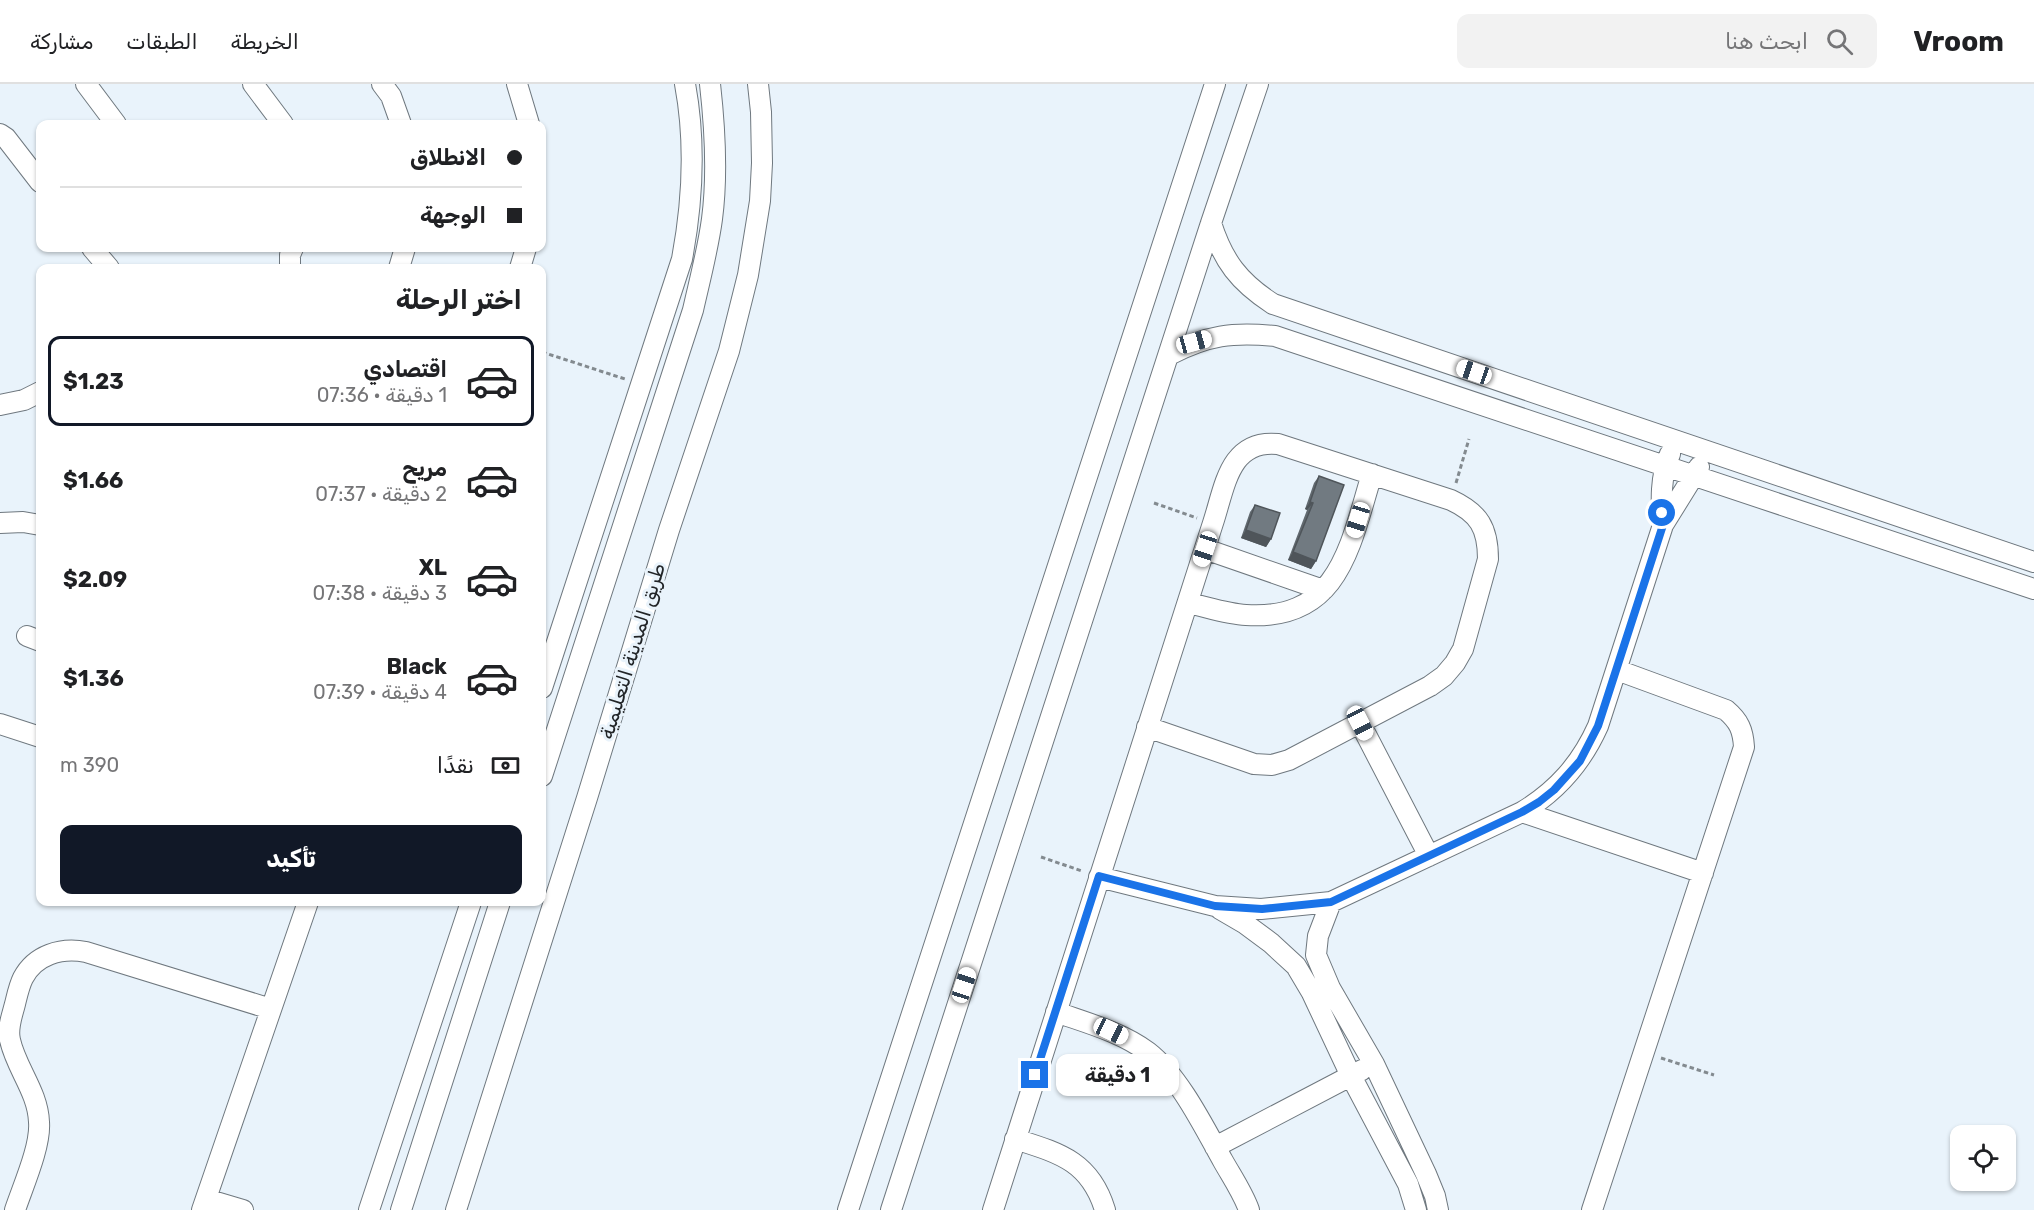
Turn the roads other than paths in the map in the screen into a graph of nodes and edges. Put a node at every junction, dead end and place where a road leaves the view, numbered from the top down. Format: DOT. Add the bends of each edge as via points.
graph roads {
  1 [pos="86,84"];
  2 [pos="252,84"];
  3 [pos="382,84"];
  4 [pos="517,84"];
  5 [pos="685,84"];
  6 [pos="710,84"];
  7 [pos="758,84"];
  8 [pos="1215,84"];
  9 [pos="1258,84"];
  10 [pos="113,120"];
  11 [pos="280,120"];
  12 [pos="400,120"];
  13 [pos="528,120"];
  14 [pos="0,134"];
  15 [pos="36,177"];
  16 [pos="1211,223"];
  17 [pos="1169,355"];
  18 [pos="36,394"];
  19 [pos="0,405"];
  20 [pos="1675,441"];
  21 [pos="1706,451"];
  22 [pos="1665,466"];
  23 [pos="1372,474"];
  24 [pos="1695,476"];
  25 [pos="0,523"];
  26 [pos="36,524"];
  27 [pos="1663,525"];
  28 [pos="1205,549"];
  29 [pos="2034,562"];
  30 [pos="2034,589"];
  31 [pos="1323,590"];
  32 [pos="1188,603"];
  33 [pos="1617,670"];
  34 [pos="546,676"];
  35 [pos="1360,723"];
  36 [pos="0,724"];
  37 [pos="1147,727"];
  38 [pos="36,736"];
  39 [pos="546,764"];
  40 [pos="1522,812"];
  41 [pos="1429,856"];
  42 [pos="1703,873"];
  43 [pos="1099,876"];
  44 [pos="547,901"];
  45 [pos="1331,902"];
  46 [pos="307,906"];
  47 [pos="470,906"];
  48 [pos="499,906"];
  49 [pos="546,906"];
  50 [pos="1215,906"];
  51 [pos="271,1009"];
  52 [pos="1056,1012"];
  53 [pos="1374,1064"];
  54 [pos="1351,1076"];
  55 [pos="1015,1139"];
  56 [pos="1215,1147"];
  57 [pos="204,1205"];
  58 [pos="15,1210"];
  59 [pos="243,1210"];
  60 [pos="369,1210"];
  61 [pos="401,1210"];
  62 [pos="456,1210"];
  63 [pos="848,1210"];
  64 [pos="891,1210"];
  65 [pos="993,1210"];
  66 [pos="1105,1210"];
  67 [pos="1249,1210"];
  68 [pos="1416,1210"];
  69 [pos="1438,1210"];
  70 [pos="1592,1210"];
  1 -- 10 [label="street"];
  2 -- 11 [label="street"];
  3 -- 12 [label="street"];
  4 -- 13 [label="street"];
  5 -- 34 [label="street" via="692,145 687,231 674,286"];
  6 -- 39 [label="street" via="716,171 705,261 693,310"];
  7 -- 44 [label="street, طريق المدينة التعليمية" via="761,191 748,275 729,351"];
  8 -- 63 [label="street"];
  9 -- 16 [label="street"];
  14 -- 15 [label="street"];
  16 -- 17 [label="street"];
  16 -- 20 [label="street" via="1227,261 1247,285 1273,304"];
  17 -- 22 [label="street" via="1220,335 1275,336"];
  17 -- 64 [label="street"];
  18 -- 19 [label="street"];
  20 -- 21 [label="street"];
  20 -- 22 [label="street"];
  21 -- 24 [label="street"];
  21 -- 29 [label="street"];
  22 -- 24 [label="street"];
  22 -- 27 [label="street"];
  23 -- 28 [label="street" via="1278,444 1256,446 1237,458 1231,470"];
  23 -- 31 [label="street" via="1345,560"];
  23 -- 35 [label="street" via="1465,506 1484,529 1488,559 1455,663 1430,686"];
  24 -- 27 [label="street"];
  24 -- 30 [label="street"];
  25 -- 26 [label="street"];
  27 -- 33 [label="street"];
  28 -- 31 [label="street"];
  28 -- 32 [label="street"];
  31 -- 32 [label="street" via="1286,612 1264,616"];
  32 -- 37 [label="street"];
  33 -- 40 [label="street" via="1598,726 1580,761 1554,790"];
  33 -- 42 [label="street" via="1726,710 1743,733 1744,747"];
  35 -- 37 [label="street" via="1272,765 1254,764"];
  35 -- 41 [label="street"];
  36 -- 38 [label="street"];
  37 -- 43 [label="street"];
  40 -- 41 [label="street"];
  40 -- 42 [label="street"];
  41 -- 45 [label="street"];
  42 -- 70 [label="street"];
  43 -- 50 [label="street"];
  43 -- 52 [label="street"];
  45 -- 50 [label="street" via="1262,909"];
  45 -- 53 [label="street" via="1318,936 1316,955 1330,988"];
  46 -- 51 [label="street"];
  47 -- 60 [label="street"];
  48 -- 61 [label="street"];
  49 -- 62 [label="street, طريق المدينة التعليمية"];
  50 -- 54 [label="street" via="1244,923 1296,966"];
  51 -- 57 [label="street"];
  51 -- 58 [label="street" via="86,952 67,950 40,959 21,980 9,1026 11,1044 40,1125"];
  52 -- 55 [label="street"];
  52 -- 56 [label="street" via="1111,1031 1149,1053 1179,1086"];
  53 -- 54 [label="street"];
  53 -- 69 [label="street" via="1426,1174"];
  54 -- 56 [label="street"];
  54 -- 68 [label="street" via="1408,1184"];
  55 -- 65 [label="street"];
  55 -- 66 [label="street" via="1054,1151 1083,1170"];
  56 -- 67 [label="street"];
  57 -- 59 [label="street"];
}
